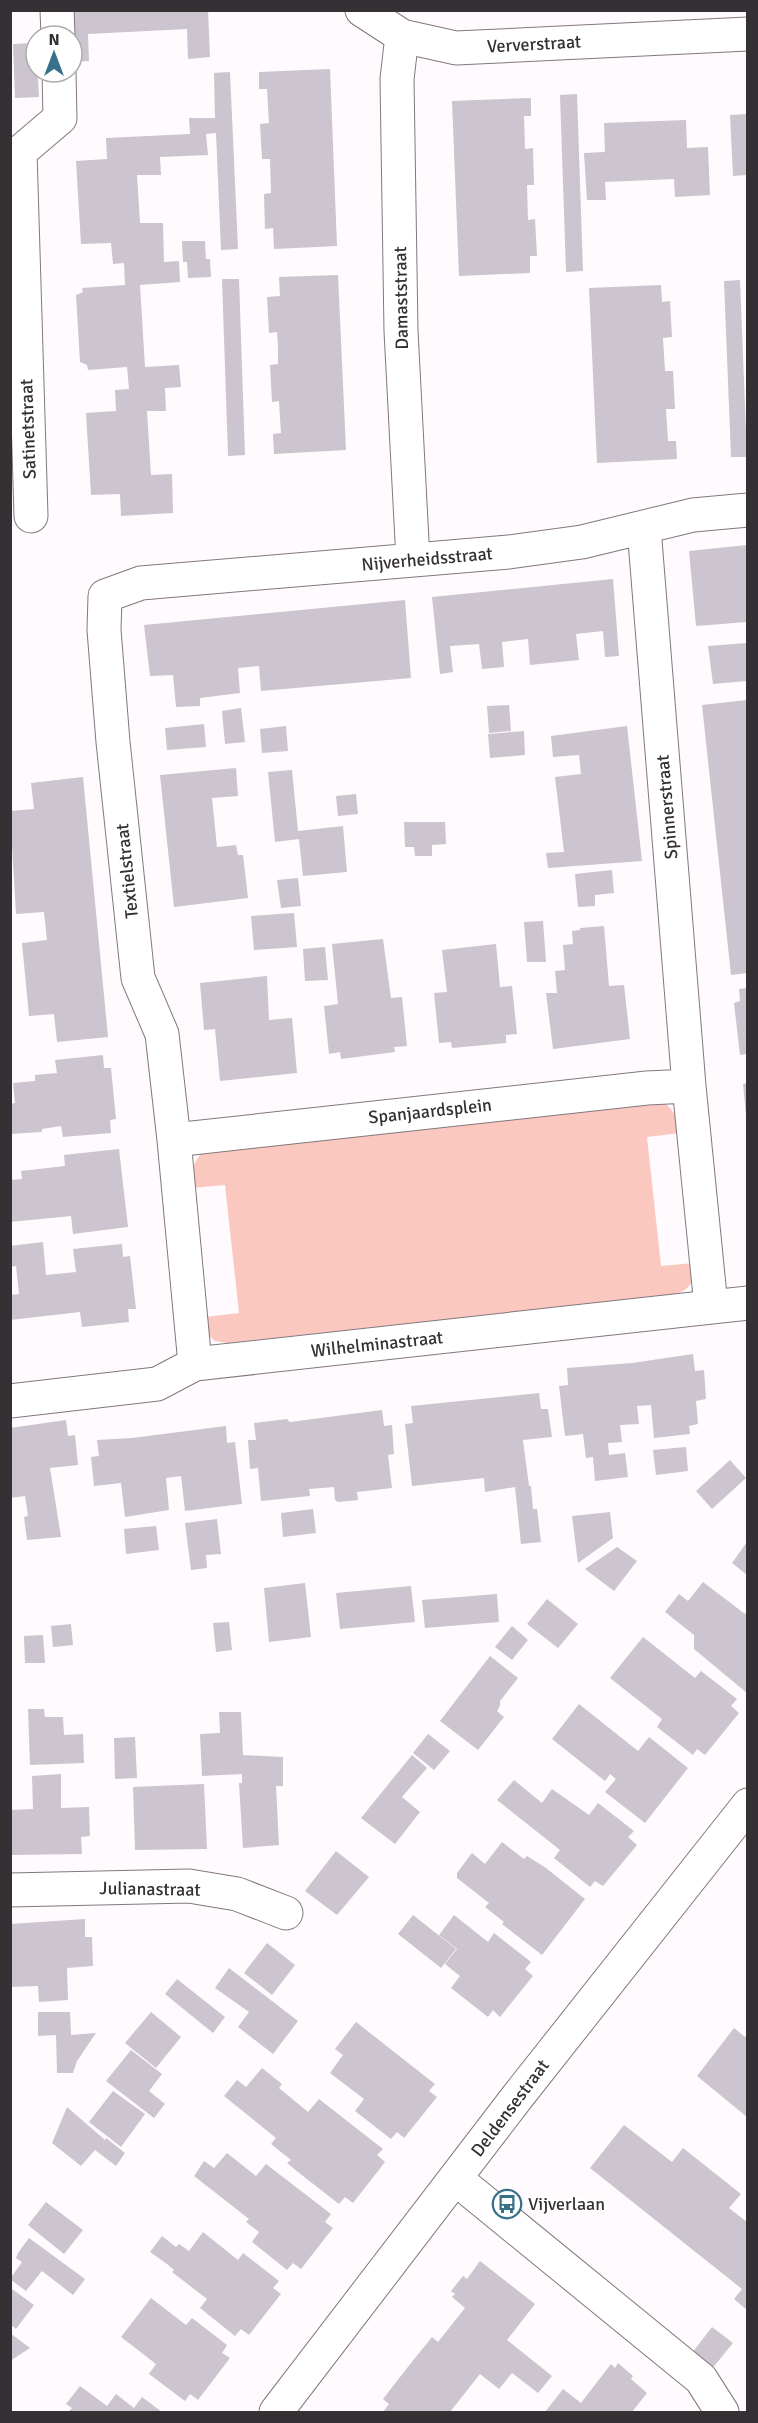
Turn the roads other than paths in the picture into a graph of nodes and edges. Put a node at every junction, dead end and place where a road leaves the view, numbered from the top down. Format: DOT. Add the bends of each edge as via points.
graph roads {
  1 [pos="362,10"];
  2 [pos="726,27"];
  3 [pos="402,36"];
  4 [pos="59,84"];
  5 [pos="747,510"];
  6 [pos="31,516"];
  7 [pos="644,528"];
  8 [pos="413,560"];
  9 [pos="105,596"];
  10 [pos="689,1086"];
  11 [pos="174,1140"];
  12 [pos="747,1303"];
  13 [pos="711,1306"];
  14 [pos="195,1364"];
  15 [pos="10,1401"];
  16 [pos="747,1805"];
  17 [pos="10,1890"];
  18 [pos="286,1913"];
  19 [pos="456,2179"];
  20 [pos="276,2412"];
  21 [pos="722,2412"];
  1 -- 3 [label="street, Ververstraat"];
  2 -- 3 [label="street, Ververstraat" via="456,48"];
  3 -- 8 [label="street, Damaststraat" via="397,79 401,331"];
  4 -- 6 [label="street, Satinetstraat" via="60,118 20,152"];
  5 -- 7 [label="street, Nijverheidsstraat" via="693,515"];
  7 -- 8 [label="street, Nijverheidsstraat" via="582,542"];
  7 -- 10 [label="street, Spinnerstraat"];
  8 -- 9 [label="street, Nijverheidsstraat" via="141,583"];
  9 -- 11 [label="street, Textielstraat" via="113,742 138,978 162,1034"];
  10 -- 11 [label="street, Spanjaardsplein"];
  10 -- 13 [label="street"];
  11 -- 14 [label="street"];
  12 -- 13 [label="street, Wilhelminastraat"];
  13 -- 14 [label="street, Wilhelminastraat"];
  14 -- 15 [label="street, Wilhelminastraat" via="157,1384"];
  16 -- 19 [label="street, Deldensestraat"];
  17 -- 18 [label="street, Julianastraat" via="189,1886 237,1894"];
  19 -- 20 [label="street, Deldensestraat"];
  19 -- 21 [label="street" via="701,2379"];
}
